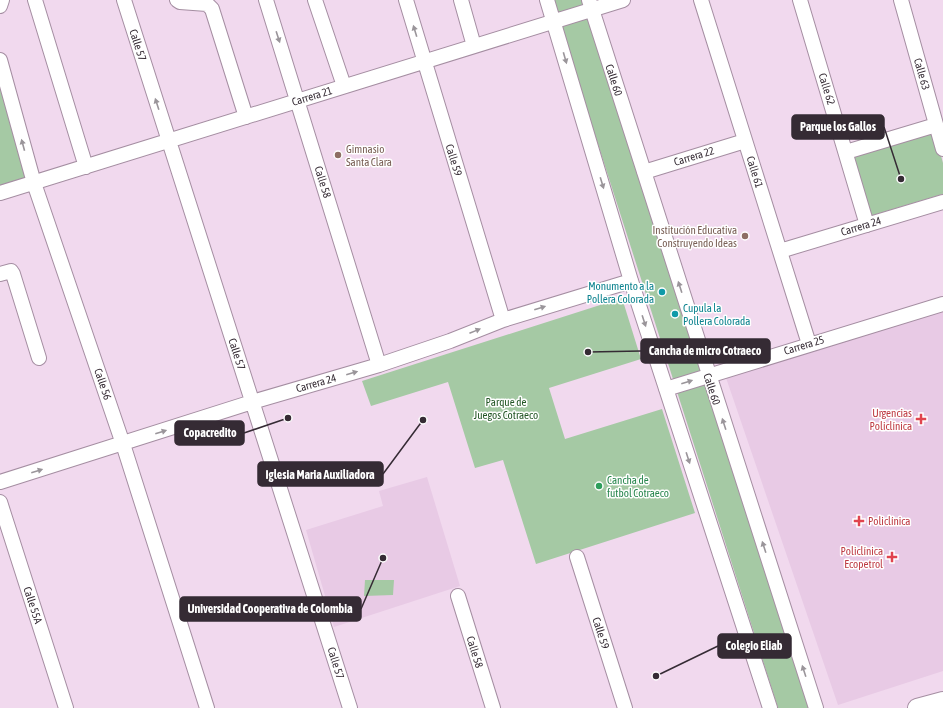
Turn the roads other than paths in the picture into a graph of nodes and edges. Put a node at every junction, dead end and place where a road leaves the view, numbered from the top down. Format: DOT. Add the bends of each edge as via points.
graph roads {
  1 [pos="2,0"];
  2 [pos="35,0"];
  3 [pos="124,0"];
  4 [pos="177,0"];
  5 [pos="266,0"];
  6 [pos="315,0"];
  7 [pos="406,0"];
  8 [pos="461,0"];
  9 [pos="547,0"];
  10 [pos="623,0"];
  11 [pos="701,0"];
  12 [pos="800,0"];
  13 [pos="901,0"];
  14 [pos="590,5"];
  15 [pos="0,6"];
  16 [pos="554,21"];
  17 [pos="474,46"];
  18 [pos="0,60"];
  19 [pos="424,61"];
  20 [pos="344,86"];
  21 [pos="298,101"];
  22 [pos="246,117"];
  23 [pos="936,125"];
  24 [pos="168,141"];
  25 [pos="745,141"];
  26 [pos="943,148"];
  27 [pos="846,152"];
  28 [pos="86,167"];
  29 [pos="644,172"];
  30 [pos="34,183"];
  31 [pos="0,193"];
  32 [pos="943,202"];
  33 [pos="867,224"];
  34 [pos="780,251"];
  35 [pos="0,274"];
  36 [pos="632,280"];
  37 [pos="943,304"];
  38 [pos="503,320"];
  39 [pos="809,344"];
  40 [pos="39,358"];
  41 [pos="379,365"];
  42 [pos="708,375"];
  43 [pos="666,389"];
  44 [pos="252,402"];
  45 [pos="123,444"];
  46 [pos="0,482"];
  47 [pos="0,502"];
  48 [pos="577,557"];
  49 [pos="458,596"];
  50 [pos="943,701"];
  51 [pos="66,708"];
  52 [pos="207,708"];
  53 [pos="350,708"];
  54 [pos="493,708"];
  55 [pos="625,708"];
  56 [pos="770,708"];
  57 [pos="816,708"];
  58 [pos="917,708"];
  1 -- 15 [label="street"];
  2 -- 28 [label="street"];
  24 -- 3 [label="street, Calle 57, one-way"];
  4 -- 22 [label="street" via="207,4 212,9"];
  5 -- 21 [label="street, Calle 58, one-way"];
  6 -- 20 [label="street"];
  19 -- 7 [label="street, Calle 59, one-way"];
  8 -- 17 [label="street"];
  9 -- 16 [label="street"];
  10 -- 14 [label="street, Carrera 21"];
  11 -- 25 [label="street, Calle 61"];
  12 -- 27 [label="street, Calle 62"];
  13 -- 23 [label="street, Calle 63"];
  14 -- 16 [label="street, Carrera 21"];
  14 -- 29 [label="street, Calle 60"];
  16 -- 17 [label="street, Carrera 21"];
  16 -- 36 [label="street, one-way"];
  17 -- 19 [label="street, Carrera 21"];
  30 -- 18 [label="street, Calle 56, one-way"];
  19 -- 20 [label="street, Carrera 21"];
  19 -- 38 [label="street, Calle 59"];
  20 -- 21 [label="street, Carrera 21"];
  21 -- 22 [label="street, Carrera 21"];
  21 -- 41 [label="street, Calle 58"];
  22 -- 24 [label="street, Carrera 21"];
  23 -- 26 [label="street, Calle 63"];
  23 -- 27 [label="street"];
  24 -- 28 [label="street, Carrera 21"];
  24 -- 44 [label="street, Calle 57"];
  25 -- 29 [label="street, Carrera 22"];
  25 -- 34 [label="street, Calle 61"];
  27 -- 33 [label="street, Calle 62"];
  28 -- 30 [label="street, Carrera 21"];
  42 -- 29 [label="street, Calle 60, one-way"];
  30 -- 31 [label="street, Carrera 21"];
  30 -- 45 [label="street, Calle 56"];
  32 -- 33 [label="street, Carrera 24"];
  33 -- 34 [label="street, Carrera 24"];
  34 -- 39 [label="street, Calle 61"];
  35 -- 40 [label="street" via="8,271 13,274"];
  38 -- 36 [label="street, Carrera 24, one-way"];
  36 -- 43 [label="street, one-way"];
  37 -- 39 [label="street, Carrera 25"];
  41 -- 38 [label="street, Carrera 24, one-way"];
  39 -- 42 [label="street, Carrera 25"];
  44 -- 41 [label="street, Carrera 24, one-way"];
  43 -- 42 [label="street, Carrera 25, one-way"];
  57 -- 42 [label="street, Calle 60, one-way"];
  43 -- 56 [label="street, one-way"];
  45 -- 44 [label="street, Carrera 24, one-way"];
  44 -- 53 [label="street, Calle 57"];
  46 -- 45 [label="street, Carrera 24, one-way"];
  45 -- 52 [label="street, Calle 56"];
  47 -- 51 [label="street, Calle 55A"];
  48 -- 55 [label="street, Calle 59"];
  49 -- 54 [label="street, Calle 58"];
  50 -- 58 [label="main road"];
}
